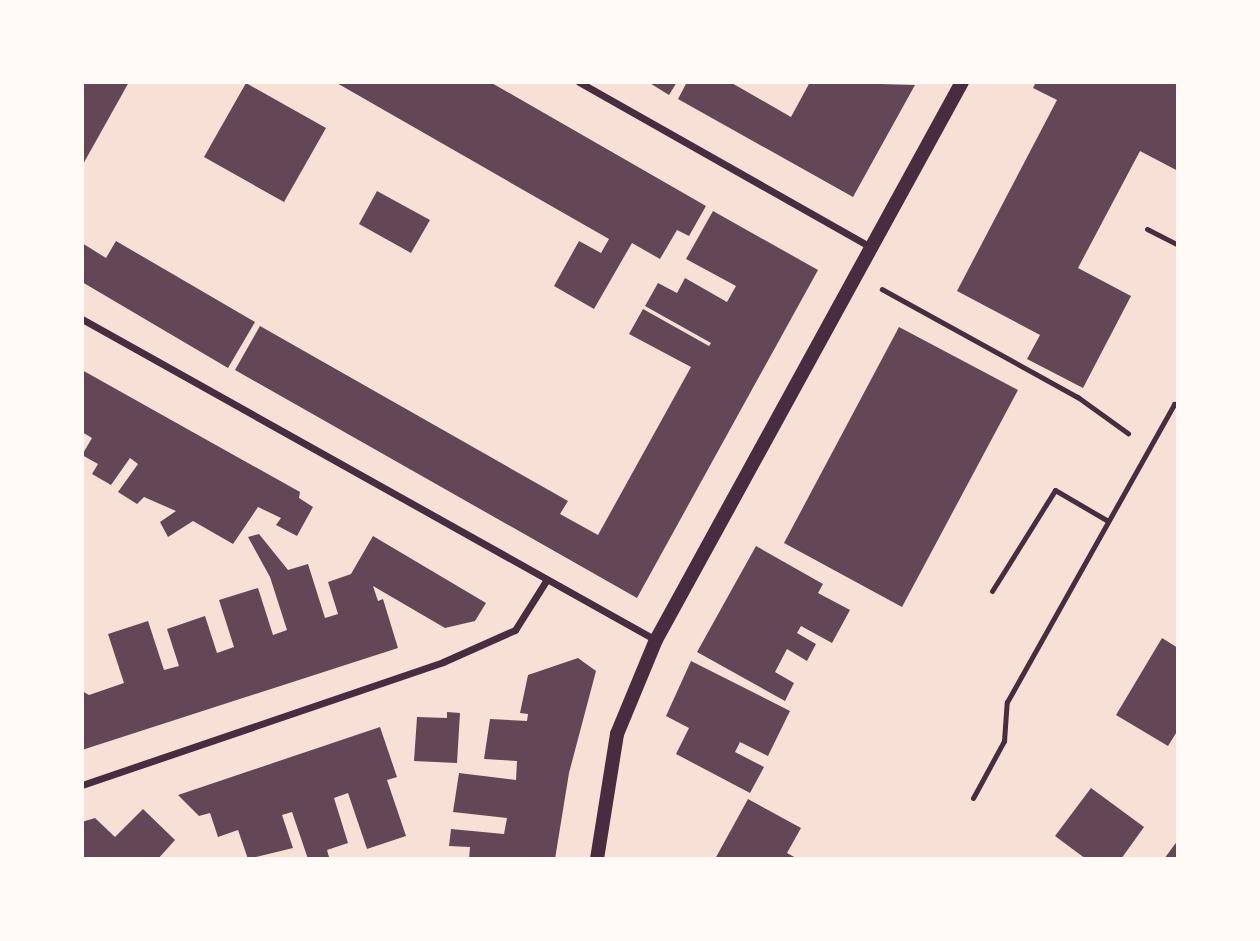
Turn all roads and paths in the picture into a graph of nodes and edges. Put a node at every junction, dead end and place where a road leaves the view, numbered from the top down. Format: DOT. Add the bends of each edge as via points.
graph roads {
  1 [pos="579,82"];
  2 [pos="962,82"];
  3 [pos="1147,229"];
  4 [pos="1178,245"];
  5 [pos="869,246"];
  6 [pos="856,276"];
  7 [pos="82,318"];
  8 [pos="1178,406"];
  9 [pos="1149,449"];
  10 [pos="1108,522"];
  11 [pos="546,581"];
  12 [pos="992,591"];
  13 [pos="656,640"];
  14 [pos="82,785"];
  15 [pos="973,799"];
  16 [pos="597,859"];
  1 -- 5 [label="street"];
  2 -- 5 [label="main road"];
  3 -- 4 [label="lane"];
  5 -- 6 [label="main road"];
  6 -- 9 [label="path" via="1078,397"];
  6 -- 13 [label="main road"];
  7 -- 11 [label="street"];
  8 -- 9 [label="lane" via="1174,404"];
  9 -- 10 [label="lane"];
  10 -- 12 [label="lane" via="1055,490"];
  10 -- 15 [label="lane" via="1007,702 1004,741"];
  11 -- 13 [label="street"];
  11 -- 14 [label="street" via="515,630 443,662"];
  13 -- 16 [label="main road" via="617,734"];
}
